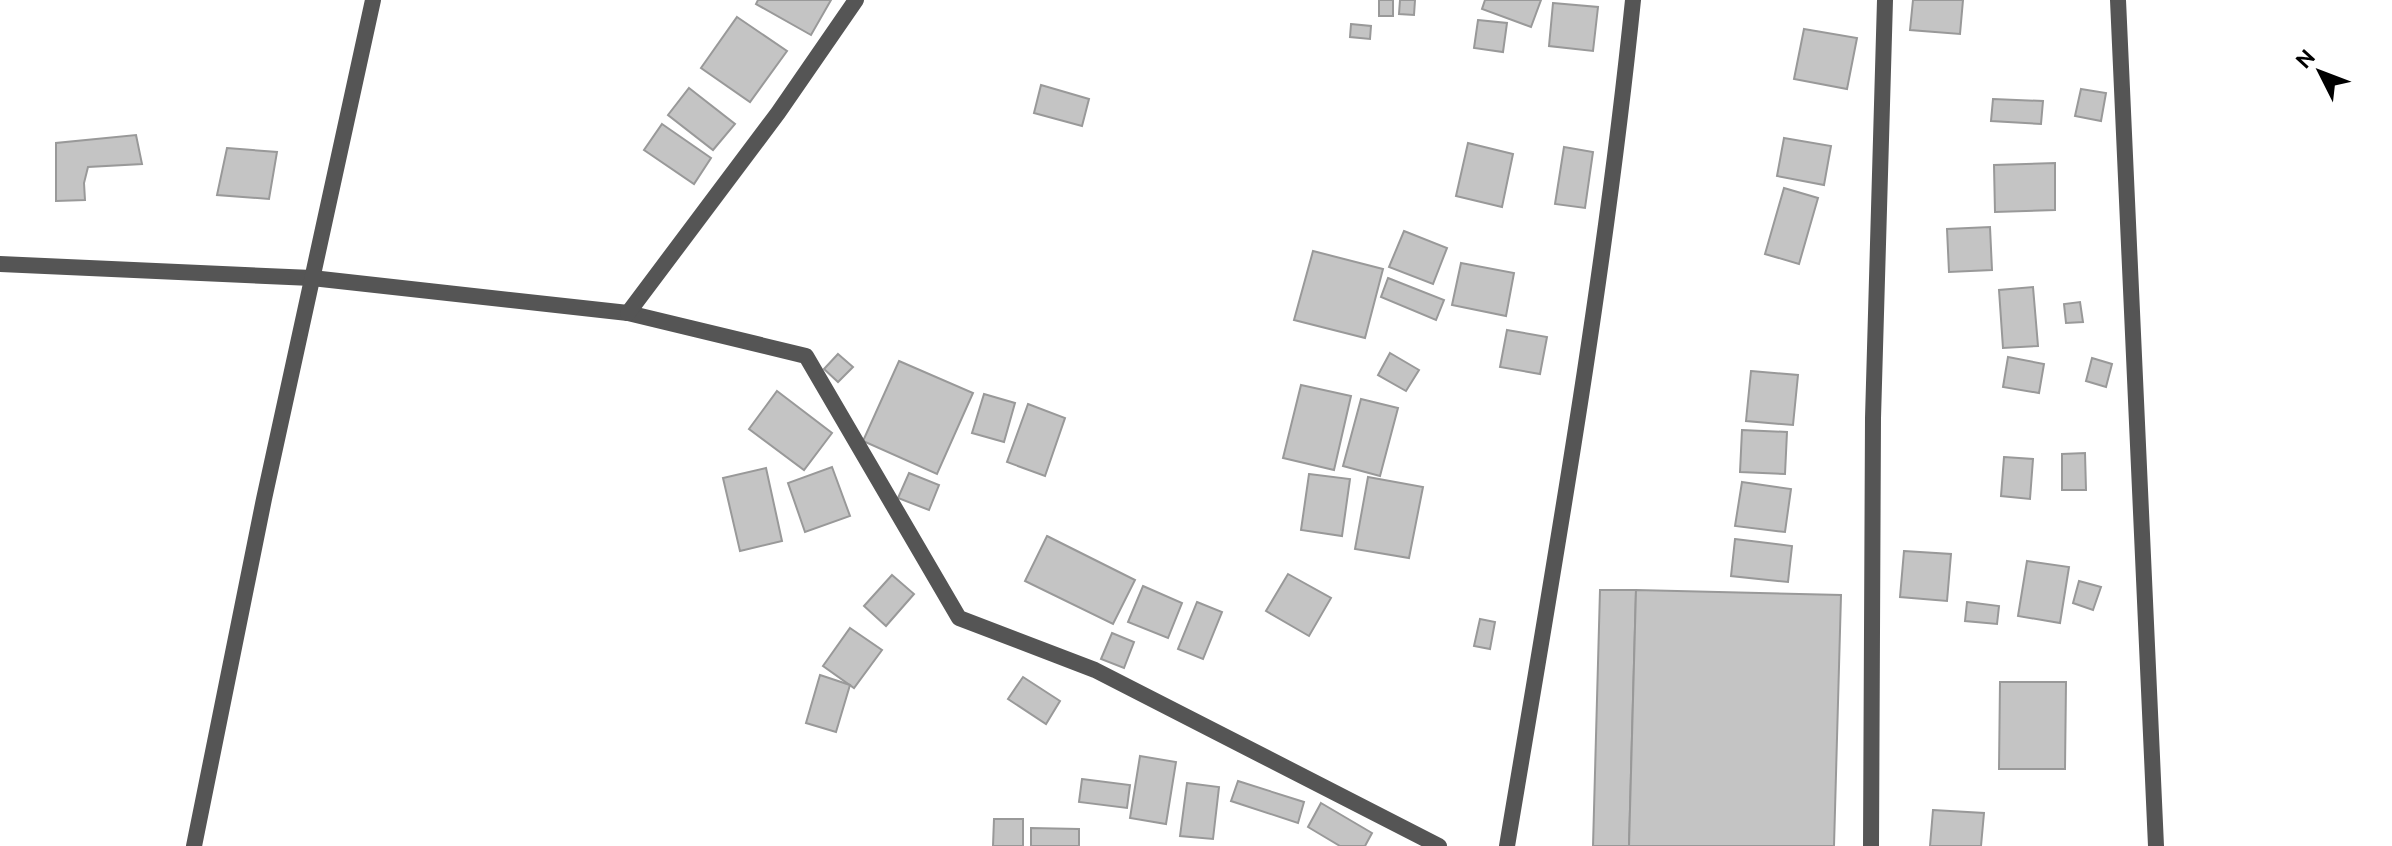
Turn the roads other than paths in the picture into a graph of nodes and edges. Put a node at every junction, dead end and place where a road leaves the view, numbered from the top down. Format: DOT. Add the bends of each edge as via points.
graph roads {
  1 [pos="373,0"];
  2 [pos="856,0"];
  3 [pos="1633,0"];
  4 [pos="1885,0"];
  5 [pos="2118,0"];
  6 [pos="0,264"];
  7 [pos="312,278"];
  8 [pos="628,313"];
  9 [pos="194,846"];
  10 [pos="1439,846"];
  11 [pos="1507,846"];
  12 [pos="1871,846"];
  13 [pos="2156,846"];
  1 -- 7 [label="street"];
  2 -- 8 [label="street"];
  3 -- 11 [label="street" via="1583,393"];
  4 -- 12 [label="street" via="1873,418"];
  5 -- 13 [label="street"];
  6 -- 7 [label="street"];
  7 -- 8 [label="street"];
  7 -- 9 [label="street"];
  8 -- 10 [label="street" via="806,356 959,618 1095,670"];
}
